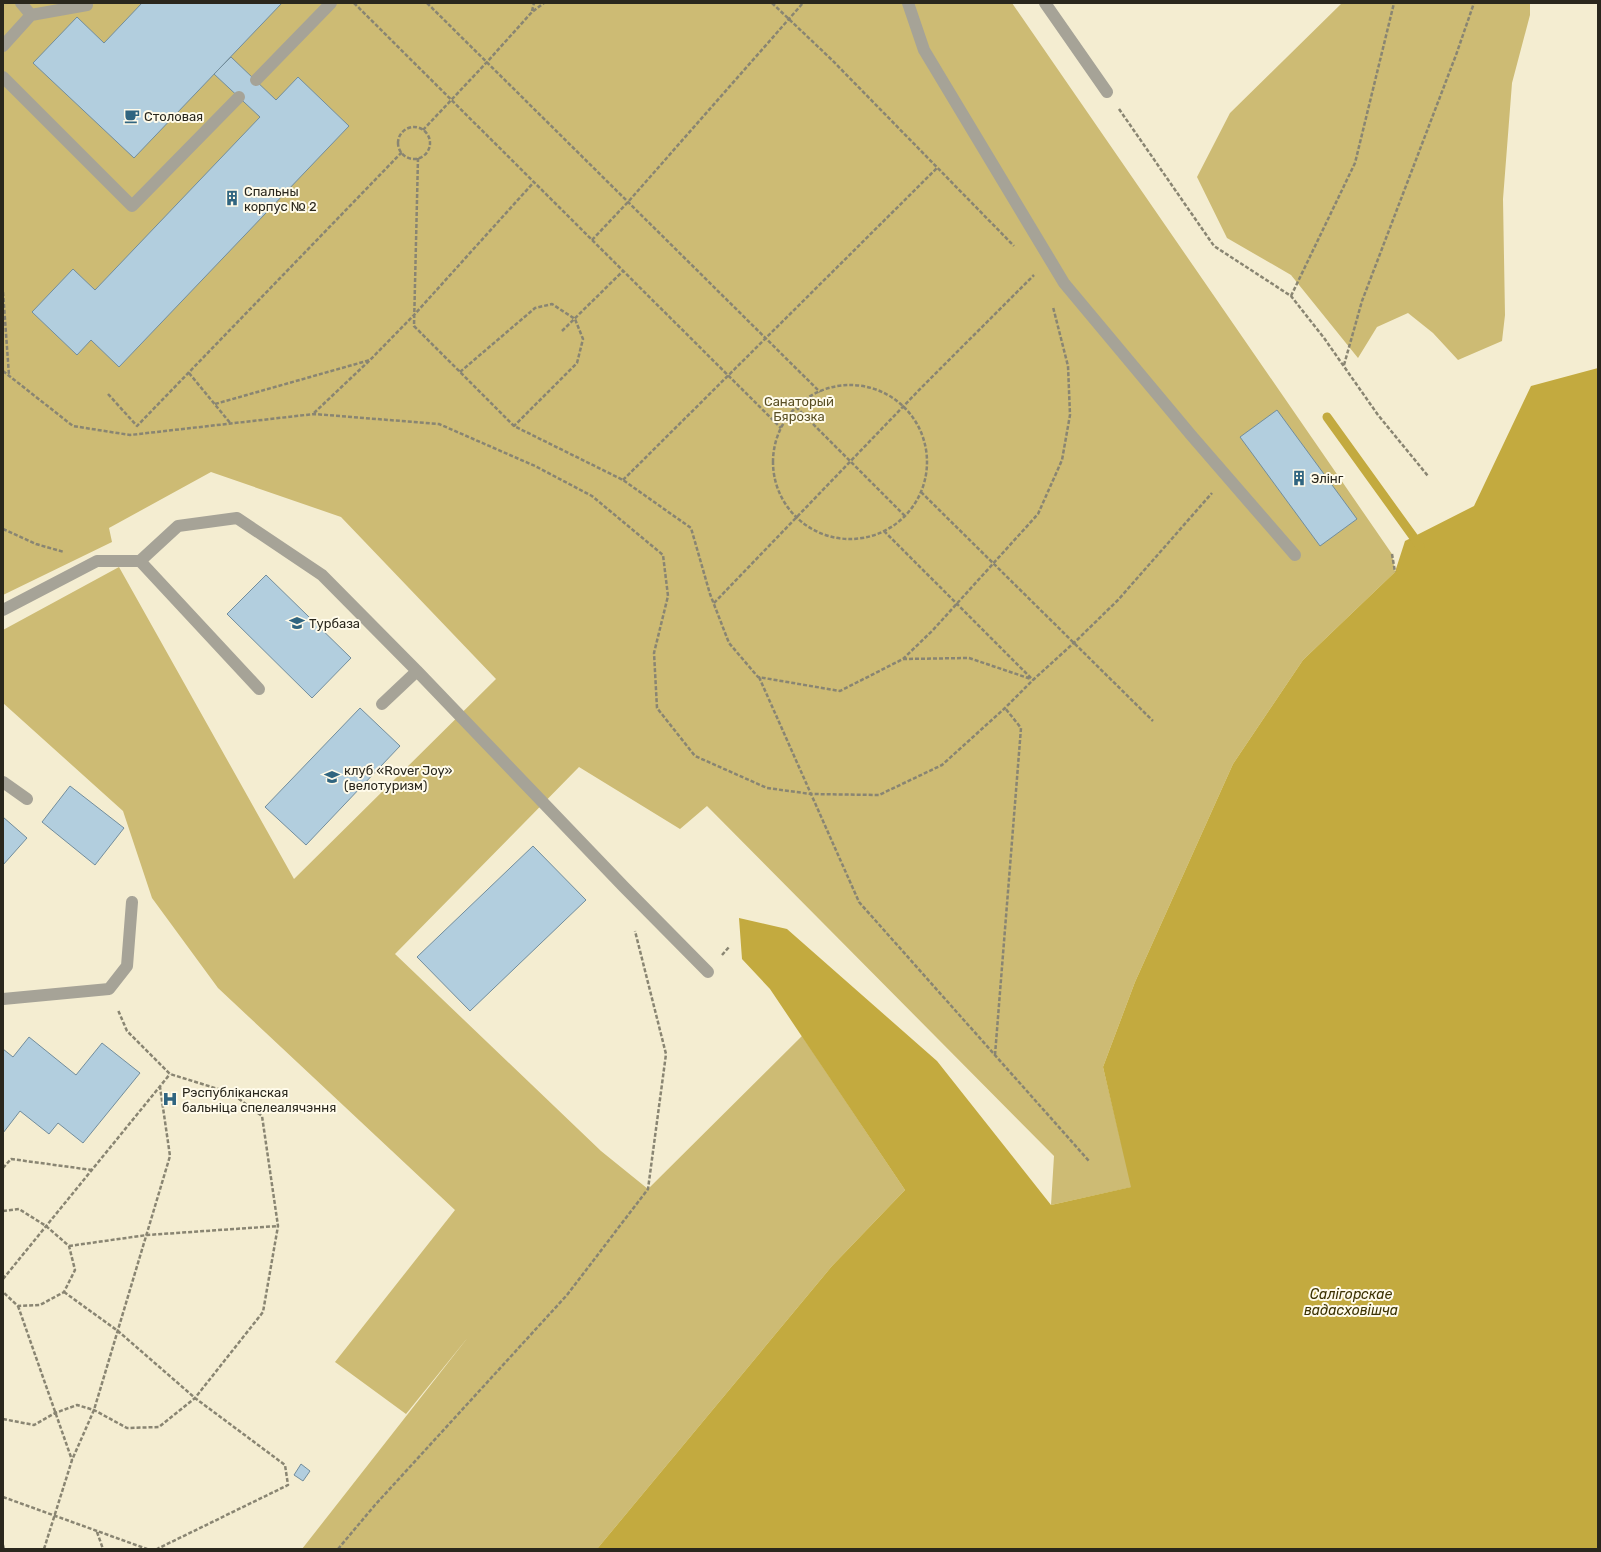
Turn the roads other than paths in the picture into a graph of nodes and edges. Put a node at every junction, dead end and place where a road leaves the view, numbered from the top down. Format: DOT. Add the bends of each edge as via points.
graph roads {
  1 [pos="22,3"];
  2 [pos="331,3"];
  3 [pos="908,3"];
  4 [pos="1045,3"];
  5 [pos="87,5"];
  6 [pos="31,15"];
  7 [pos="3,46"];
  8 [pos="3,77"];
  9 [pos="256,80"];
  10 [pos="1107,92"];
  11 [pos="238,97"];
  12 [pos="1295,555"];
  13 [pos="140,562"];
  14 [pos="3,610"];
  15 [pos="417,671"];
  16 [pos="259,689"];
  17 [pos="382,704"];
  18 [pos="3,782"];
  19 [pos="27,799"];
  20 [pos="132,902"];
  21 [pos="708,972"];
  22 [pos="3,999"];
  1 -- 6 [label="street"];
  2 -- 9 [label="street"];
  3 -- 12 [label="street" via="924,50 1064,283"];
  4 -- 10 [label="street"];
  5 -- 6 [label="street"];
  6 -- 7 [label="street"];
  8 -- 11 [label="street" via="132,206"];
  13 -- 14 [label="street" via="97,561"];
  13 -- 15 [label="street" via="178,526 237,518 322,575"];
  13 -- 16 [label="street"];
  15 -- 17 [label="street"];
  15 -- 21 [label="street"];
  18 -- 19 [label="street"];
  20 -- 22 [label="street" via="127,966 109,989"];
}
